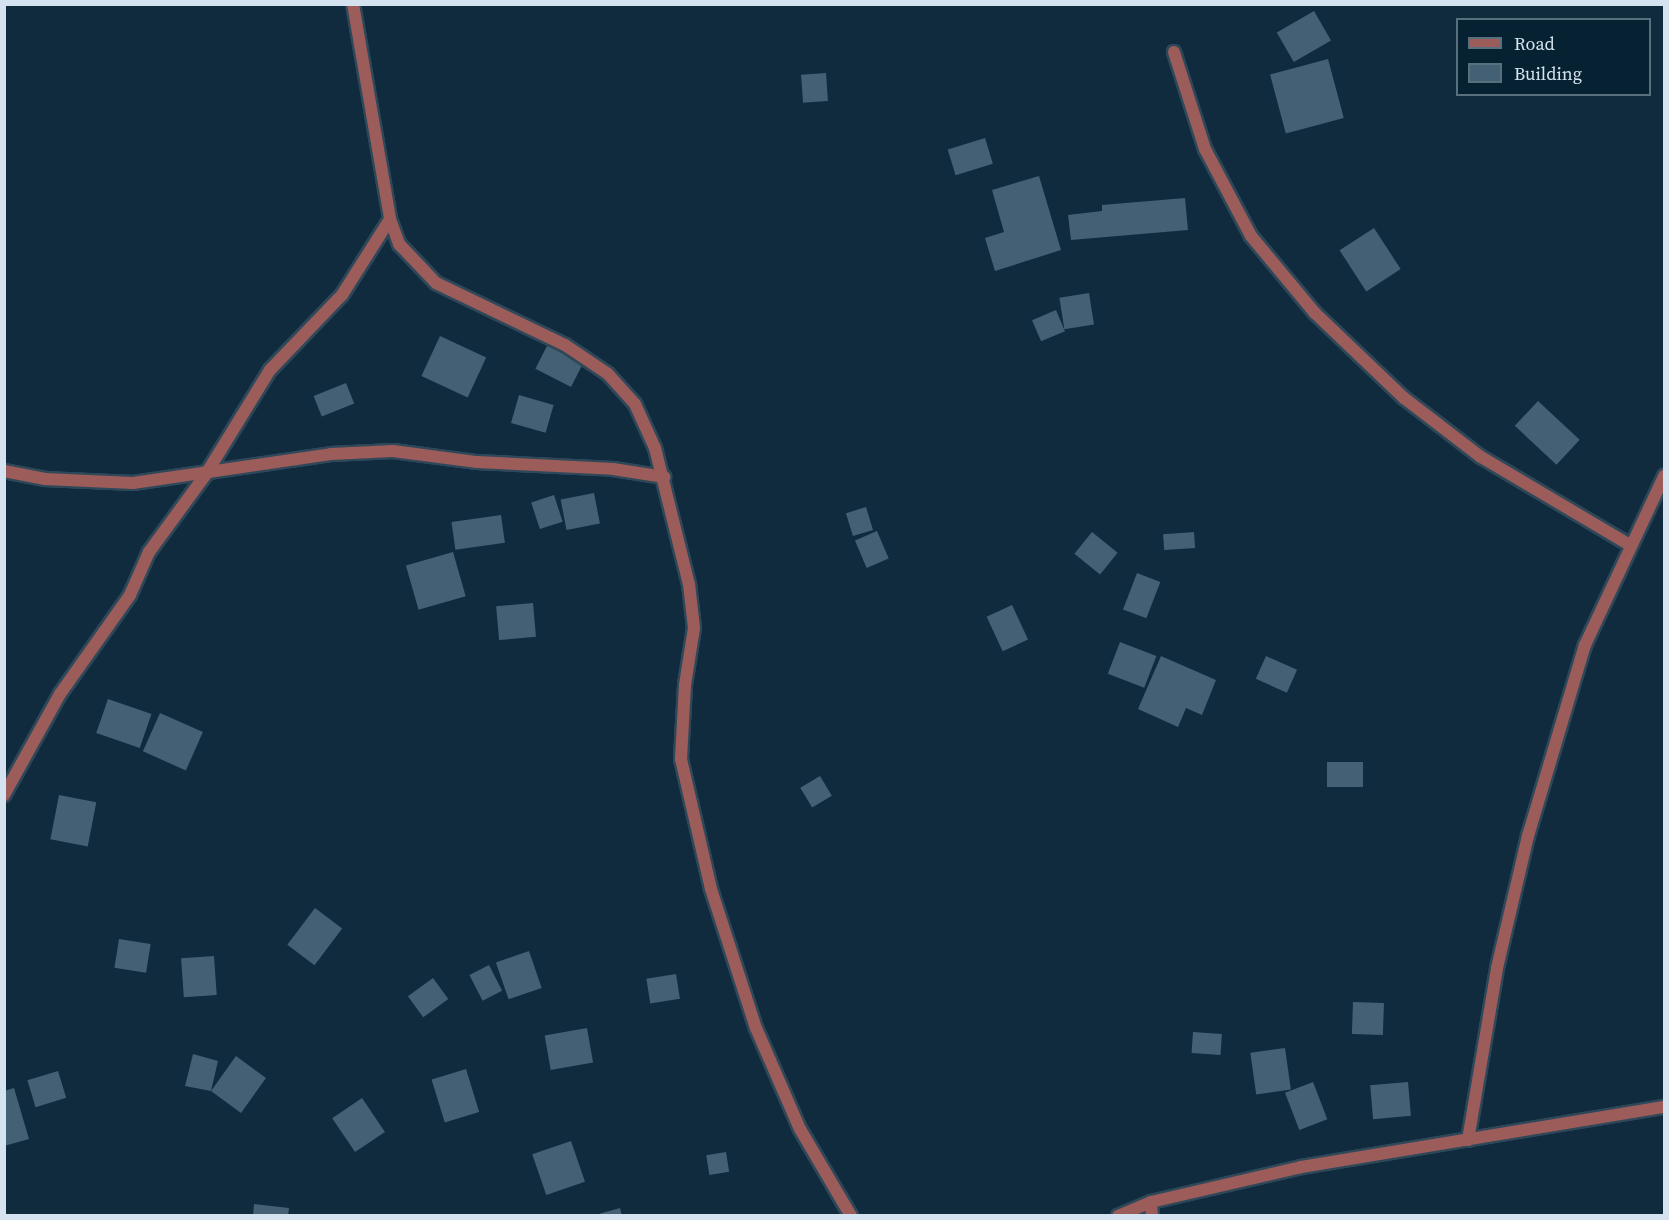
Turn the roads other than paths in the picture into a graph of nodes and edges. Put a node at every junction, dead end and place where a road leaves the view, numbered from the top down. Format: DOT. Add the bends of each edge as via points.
graph roads {
  1 [pos="353,4"];
  2 [pos="1174,52"];
  3 [pos="390,219"];
  4 [pos="4,471"];
  5 [pos="206,474"];
  6 [pos="1665,476"];
  7 [pos="664,477"];
  8 [pos="1630,545"];
  9 [pos="4,795"];
  10 [pos="1665,1107"];
  11 [pos="1468,1140"];
  12 [pos="1151,1202"];
  13 [pos="851,1215"];
  14 [pos="1119,1215"];
  15 [pos="1152,1215"];
  1 -- 3 [label="street"];
  2 -- 8 [label="street" via="1205,149 1251,236 1315,313 1404,398 1481,457"];
  3 -- 5 [label="street" via="342,295 270,370"];
  3 -- 7 [label="street" via="399,244 436,283 565,345 608,374 634,404"];
  4 -- 5 [label="street" via="45,479 133,483"];
  5 -- 7 [label="street" via="331,454 393,451 477,462 613,469"];
  5 -- 9 [label="street" via="149,552 130,595 60,694"];
  6 -- 8 [label="street"];
  7 -- 13 [label="street" via="689,584 694,628 685,685 681,759 711,889 769,1058 800,1129"];
  8 -- 11 [label="street" via="1585,645 1528,836 1497,969"];
  10 -- 11 [label="street"];
  11 -- 12 [label="street" via="1301,1167"];
  12 -- 14 [label="street"];
  12 -- 15 [label="street"];
}
